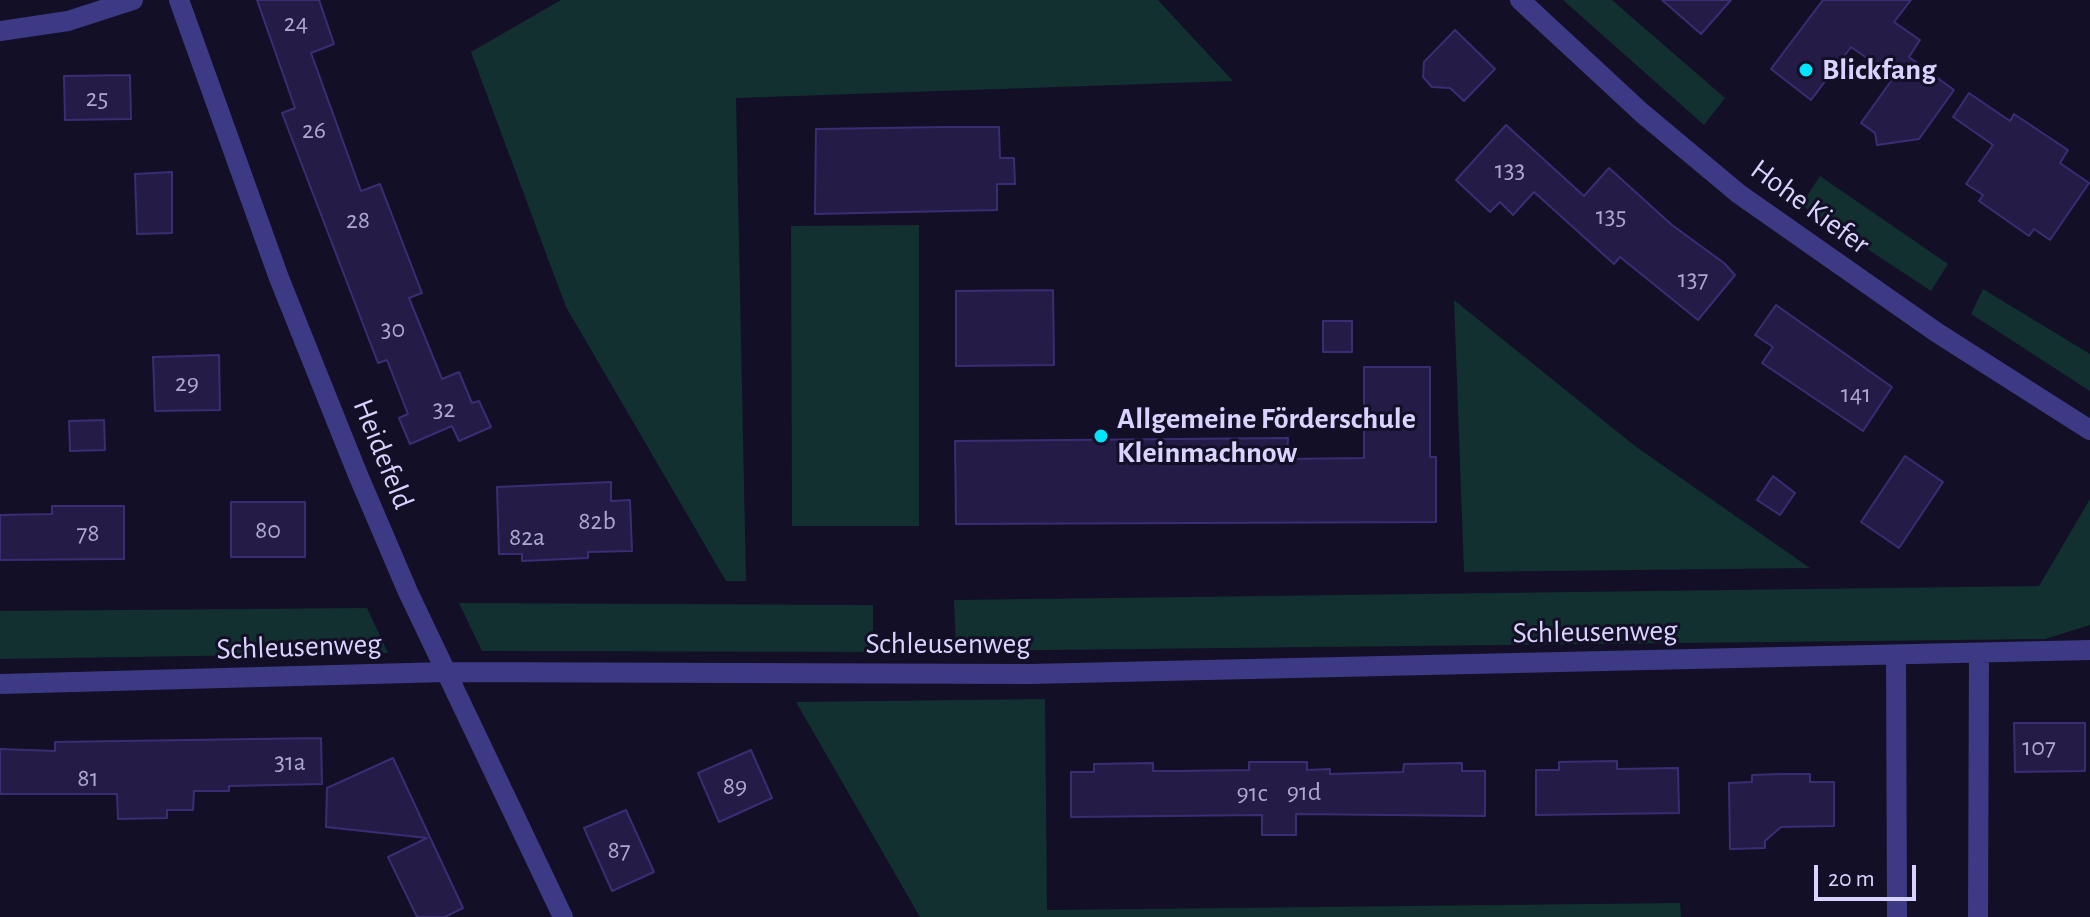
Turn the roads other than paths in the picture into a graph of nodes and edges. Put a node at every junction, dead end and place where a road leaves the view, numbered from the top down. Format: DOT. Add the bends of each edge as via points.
graph roads {
  1 [pos="133,0"];
  2 [pos="179,0"];
  3 [pos="1520,0"];
  4 [pos="0,31"];
  5 [pos="2090,430"];
  6 [pos="2090,650"];
  7 [pos="1979,653"];
  8 [pos="1896,656"];
  9 [pos="446,672"];
  10 [pos="0,684"];
  11 [pos="563,917"];
  12 [pos="1897,917"];
  13 [pos="1978,917"];
  1 -- 4 [label="street" via="68,21"];
  2 -- 9 [label="street, Heidefeld" via="279,278 358,475"];
  3 -- 5 [label="street, Hohe Kiefer" via="1739,194 1936,332"];
  6 -- 7 [label="street, Schleusenweg"];
  7 -- 8 [label="street, Schleusenweg"];
  7 -- 13 [label="street"];
  8 -- 9 [label="street, Schleusenweg" via="1030,674"];
  8 -- 12 [label="street"];
  9 -- 10 [label="street, Schleusenweg"];
  9 -- 11 [label="street, Heidefeld"];
}
